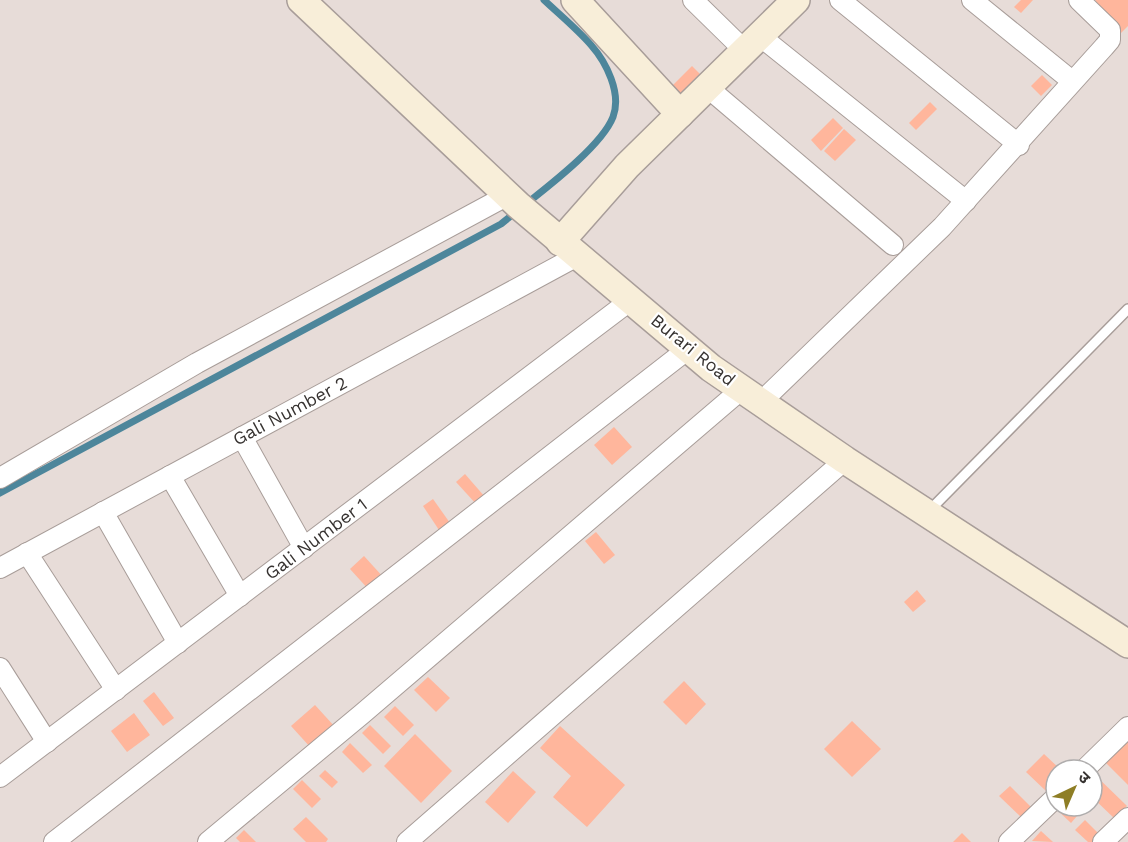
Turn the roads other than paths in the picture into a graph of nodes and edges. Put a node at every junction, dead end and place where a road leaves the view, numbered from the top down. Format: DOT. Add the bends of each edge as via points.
graph roads {
  1 [pos="301,0"];
  2 [pos="575,0"];
  3 [pos="693,0"];
  4 [pos="796,0"];
  5 [pos="840,0"];
  6 [pos="972,0"];
  7 [pos="1079,0"];
  8 [pos="752,44"];
  9 [pos="1072,81"];
  10 [pos="707,87"];
  11 [pos="680,114"];
  12 [pos="1018,145"];
  13 [pos="513,200"];
  14 [pos="966,201"];
  15 [pos="560,240"];
  16 [pos="893,245"];
  17 [pos="631,300"];
  18 [pos="1128,309"];
  19 [pos="688,349"];
  20 [pos="752,396"];
  21 [pos="242,437"];
  22 [pos="845,460"];
  23 [pos="170,476"];
  24 [pos="0,478"];
  25 [pos="104,512"];
  26 [pos="926,513"];
  27 [pos="304,548"];
  28 [pos="27,553"];
  29 [pos="0,568"];
  30 [pos="240,597"];
  31 [pos="178,643"];
  32 [pos="1128,644"];
  33 [pos="0,668"];
  34 [pos="116,690"];
  35 [pos="1128,727"];
  36 [pos="47,742"];
  37 [pos="1096,758"];
  38 [pos="0,777"];
  39 [pos="1044,808"];
  40 [pos="1128,818"];
  41 [pos="54,842"];
  42 [pos="208,842"];
  43 [pos="407,842"];
  44 [pos="1009,842"];
  45 [pos="1103,842"];
  1 -- 13 [label="main road, Burari Road"];
  2 -- 11 [label="main road"];
  3 -- 8 [label="street"];
  4 -- 8 [label="main road"];
  5 -- 12 [label="street"];
  6 -- 9 [label="street"];
  7 -- 9 [label="street" via="1110,30 1110,40"];
  8 -- 10 [label="main road"];
  8 -- 14 [label="street"];
  9 -- 12 [label="street"];
  10 -- 11 [label="main road"];
  10 -- 16 [label="street"];
  11 -- 15 [label="main road"];
  12 -- 14 [label="street"];
  13 -- 15 [label="main road, Burari Road"];
  13 -- 24 [label="street" via="197,363"];
  14 -- 20 [label="street"];
  15 -- 17 [label="main road, Burari Road"];
  15 -- 21 [label="street, Gali Number 2"];
  17 -- 19 [label="main road, Burari Road"];
  17 -- 27 [label="street, Gali Number 1"];
  18 -- 26 [label="lane"];
  19 -- 20 [label="main road, Burari Road"];
  19 -- 41 [label="street"];
  20 -- 22 [label="main road, Burari Road"];
  20 -- 42 [label="street"];
  21 -- 23 [label="street, Gali Number 2"];
  21 -- 27 [label="street"];
  22 -- 26 [label="main road, Burari Road"];
  22 -- 43 [label="street"];
  23 -- 25 [label="street, Gali Number 2"];
  23 -- 30 [label="street"];
  25 -- 28 [label="street, Gali Number 2"];
  25 -- 31 [label="street"];
  26 -- 32 [label="main road, Burari Road"];
  27 -- 30 [label="street, Gali Number 1"];
  28 -- 29 [label="street, Gali Number 2"];
  28 -- 34 [label="street"];
  30 -- 31 [label="street, Gali Number 1"];
  31 -- 34 [label="street, Gali Number 1"];
  33 -- 36 [label="street"];
  34 -- 36 [label="street, Gali Number 1"];
  35 -- 37 [label="street"];
  36 -- 38 [label="street, Gali Number 1"];
  39 -- 44 [label="street"];
  40 -- 45 [label="street"];
}
